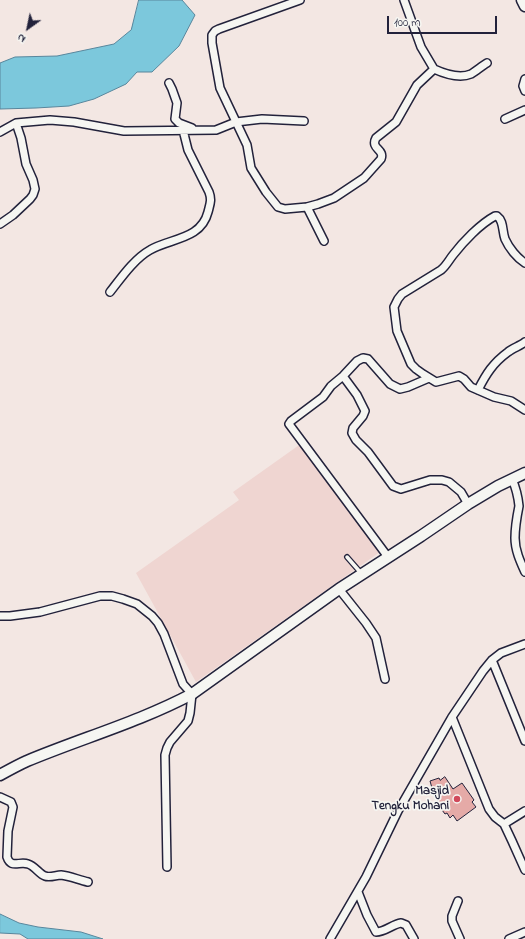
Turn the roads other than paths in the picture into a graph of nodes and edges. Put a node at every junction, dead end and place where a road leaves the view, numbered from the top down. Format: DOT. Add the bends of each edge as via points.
graph roads {
  1 [pos="300,0"];
  2 [pos="404,0"];
  3 [pos="522,0"];
  4 [pos="525,6"];
  5 [pos="487,63"];
  6 [pos="434,69"];
  7 [pos="525,79"];
  8 [pos="169,83"];
  9 [pos="525,91"];
  10 [pos="525,110"];
  11 [pos="505,119"];
  12 [pos="236,122"];
  13 [pos="304,122"];
  14 [pos="16,123"];
  15 [pos="183,130"];
  16 [pos="196,130"];
  17 [pos="0,132"];
  18 [pos="307,207"];
  19 [pos="0,224"];
  20 [pos="324,242"];
  21 [pos="525,263"];
  22 [pos="110,292"];
  23 [pos="525,342"];
  24 [pos="343,376"];
  25 [pos="429,378"];
  26 [pos="478,390"];
  27 [pos="525,410"];
  28 [pos="525,473"];
  29 [pos="512,479"];
  30 [pos="468,504"];
  31 [pos="347,557"];
  32 [pos="388,557"];
  33 [pos="525,572"];
  34 [pos="362,574"];
  35 [pos="339,588"];
  36 [pos="0,616"];
  37 [pos="525,644"];
  38 [pos="492,660"];
  39 [pos="385,678"];
  40 [pos="192,694"];
  41 [pos="452,717"];
  42 [pos="525,741"];
  43 [pos="0,775"];
  44 [pos="0,797"];
  45 [pos="525,811"];
  46 [pos="504,824"];
  47 [pos="167,867"];
  48 [pos="525,870"];
  49 [pos="88,882"];
  50 [pos="358,892"];
  51 [pos="458,901"];
  52 [pos="525,932"];
  53 [pos="330,939"];
  54 [pos="414,939"];
  55 [pos="460,939"];
  56 [pos="509,939"];
  1 -- 12 [label="street" via="218,29 212,36 220,88"];
  2 -- 6 [label="street" via="421,47"];
  3 -- 4 [label="street"];
  5 -- 6 [label="street" via="470,74 460,76 450,76"];
  6 -- 18 [label="street" via="417,85 396,122 376,138 375,146 382,156 364,178 334,198"];
  7 -- 9 [label="street"];
  8 -- 16 [label="street" via="177,104 175,119"];
  10 -- 11 [label="street"];
  12 -- 13 [label="street" via="262,119"];
  12 -- 16 [label="street" via="216,130"];
  12 -- 18 [label="street" via="247,145 251,168 275,204 285,209"];
  14 -- 15 [label="street" via="50,120 124,131"];
  14 -- 17 [label="street"];
  14 -- 19 [label="street" via="35,189 30,199"];
  15 -- 16 [label="street"];
  15 -- 22 [label="street" via="188,150 212,199 207,217 195,232 149,250 134,263"];
  18 -- 20 [label="street"];
  21 -- 25 [label="street" via="512,250 505,239 501,220 495,216 471,234 442,270 402,294 394,307 397,331 411,364"];
  23 -- 26 [label="street" via="509,351 490,369"];
  24 -- 25 [label="street" via="363,358 368,359 390,384 400,389"];
  24 -- 30 [label="street" via="365,411 352,433 393,486 401,489 442,480 455,487"];
  24 -- 32 [label="street" via="323,397 289,424"];
  25 -- 26 [label="street" via="436,382 459,376"];
  26 -- 27 [label="street"];
  28 -- 29 [label="street"];
  29 -- 30 [label="street"];
  29 -- 33 [label="street" via="519,506 515,538 517,553"];
  30 -- 32 [label="street"];
  31 -- 34 [label="lane"];
  32 -- 34 [label="street"];
  34 -- 35 [label="street"];
  35 -- 39 [label="street" via="376,638"];
  35 -- 40 [label="street"];
  36 -- 40 [label="street" via="40,612 100,596 112,596 137,604 158,623 183,684"];
  37 -- 38 [label="street" via="501,653"];
  38 -- 41 [label="street"];
  38 -- 42 [label="street"];
  40 -- 43 [label="street" via="143,717 26,761"];
  40 -- 47 [label="street" via="188,721 170,742 165,755"];
  41 -- 46 [label="street" via="489,809"];
  41 -- 50 [label="street" via="398,811"];
  44 -- 49 [label="street" via="11,802 13,807 6,857 10,863 30,865 46,876 61,875"];
  45 -- 46 [label="street"];
  46 -- 48 [label="street"];
  50 -- 53 [label="street"];
  50 -- 54 [label="street" via="376,932 401,923"];
  51 -- 55 [label="street" via="452,921"];
  52 -- 56 [label="street"];
}
